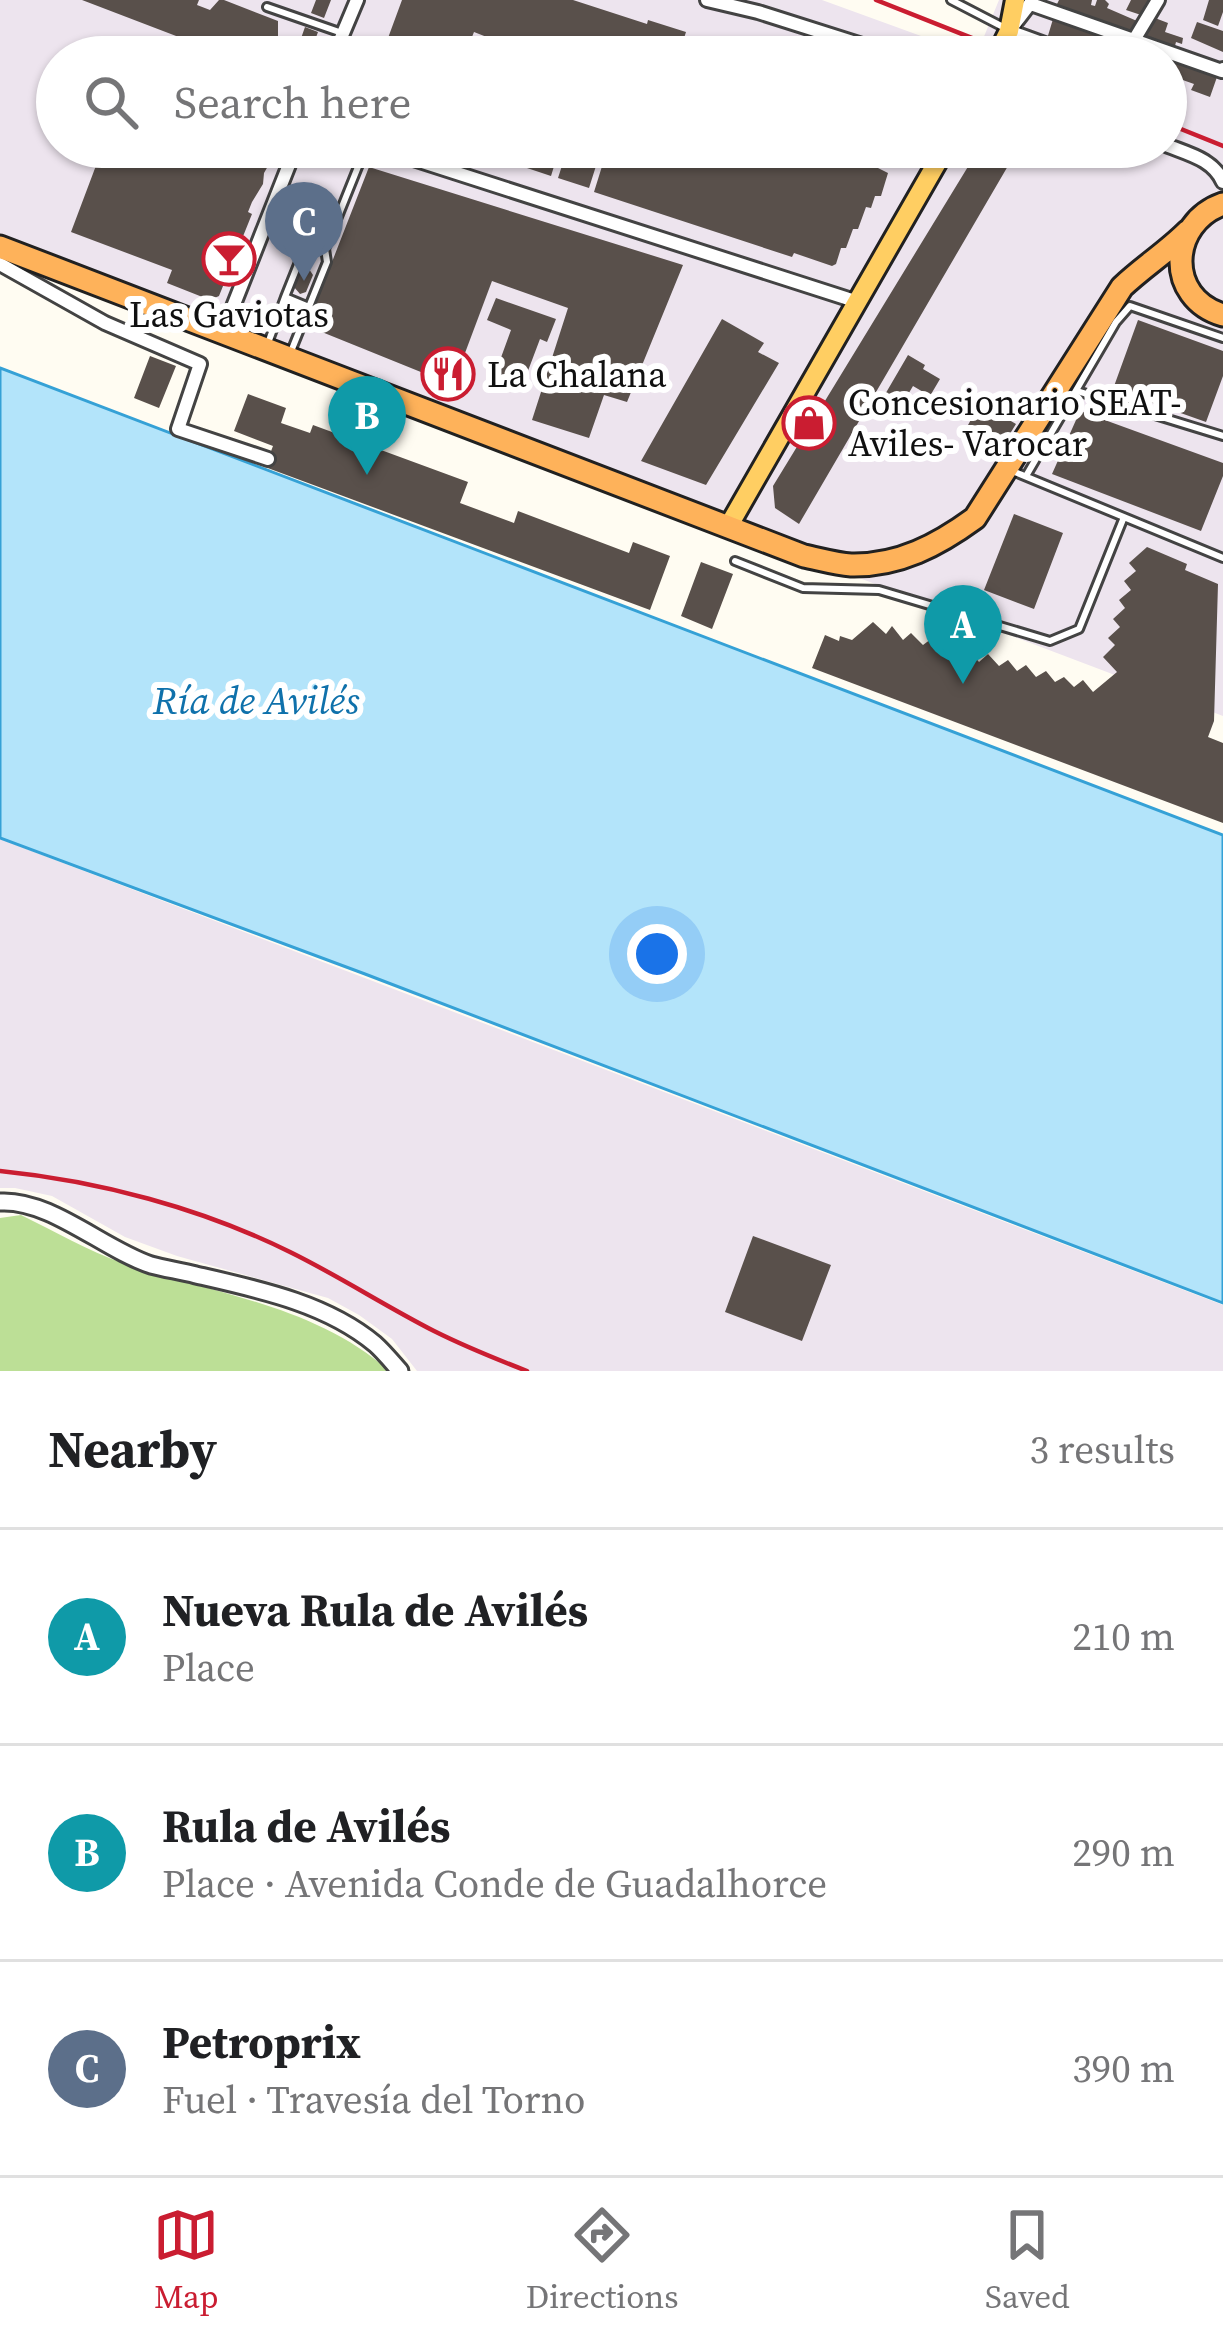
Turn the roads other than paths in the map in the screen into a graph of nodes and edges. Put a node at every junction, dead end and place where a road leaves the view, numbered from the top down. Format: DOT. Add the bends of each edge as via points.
graph roads {
  1 [pos="357,0"];
  2 [pos="707,0"];
  3 [pos="951,0"];
  4 [pos="1158,0"];
  5 [pos="1026,1"];
  6 [pos="267,8"];
  7 [pos="1010,32"];
  8 [pos="342,33"];
  9 [pos="341,36"];
  10 [pos="834,36"];
  11 [pos="1008,36"];
  12 [pos="1021,36"];
  13 [pos="1123,36"];
  14 [pos="1136,36"];
  15 [pos="1187,58"];
  16 [pos="1222,70"];
  17 [pos="1187,154"];
  18 [pos="288,168"];
  19 [pos="358,168"];
  20 [pos="441,168"];
  21 [pos="934,168"];
  22 [pos="1223,182"];
  23 [pos="1221,201"];
  24 [pos="265,226"];
  25 [pos="1188,231"];
  26 [pos="307,242"];
  27 [pos="0,248"];
  28 [pos="326,248"];
  29 [pos="0,264"];
  30 [pos="1136,273"];
  31 [pos="1190,290"];
  32 [pos="285,297"];
  33 [pos="859,302"];
  34 [pos="309,307"];
  35 [pos="1223,315"];
  36 [pos="223,332"];
  37 [pos="1223,338"];
  38 [pos="266,348"];
  39 [pos="289,357"];
  40 [pos="1076,390"];
  41 [pos="1223,436"];
  42 [pos="268,459"];
  43 [pos="1017,472"];
  44 [pos="1124,517"];
  45 [pos="728,526"];
  46 [pos="1223,558"];
  47 [pos="735,561"];
  48 [pos="0,1202"];
  49 [pos="400,1371"];
  1 -- 8 [label="street"];
  2 -- 10 [label="street"];
  3 -- 7 [label="lane"];
  4 -- 14 [label="street"];
  5 -- 7 [label="main road"];
  5 -- 13 [label="street"];
  6 -- 8 [label="lane"];
  7 -- 11 [label="main road"];
  7 -- 12 [label="street"];
  8 -- 9 [label="street"];
  15 -- 16 [label="street"];
  17 -- 22 [label="street" via="1205,160"];
  18 -- 24 [label="street"];
  19 -- 28 [label="lane"];
  20 -- 33 [label="street"];
  21 -- 33 [label="main road"];
  23 -- 25 [label="highway"];
  24 -- 26 [label="lane"];
  24 -- 36 [label="street"];
  25 -- 30 [label="highway"];
  25 -- 31 [label="highway" via="1180,263"];
  26 -- 28 [label="lane"];
  26 -- 32 [label="lane"];
  27 -- 36 [label="highway"];
  28 -- 34 [label="lane"];
  29 -- 42 [label="street" via="104,323 200,364 178,429"];
  30 -- 31 [label="highway"];
  30 -- 43 [label="highway" via="1109,304"];
  31 -- 35 [label="highway"];
  32 -- 34 [label="lane"];
  32 -- 38 [label="lane"];
  33 -- 45 [label="main road"];
  34 -- 39 [label="lane"];
  36 -- 38 [label="highway"];
  37 -- 40 [label="lane" via="1130,306"];
  38 -- 39 [label="highway"];
  39 -- 45 [label="highway"];
  40 -- 41 [label="lane"];
  40 -- 43 [label="lane"];
  43 -- 44 [label="lane"];
  43 -- 45 [label="highway" via="940,544 887,561 851,565 804,556"];
  44 -- 46 [label="lane"];
  44 -- 47 [label="lane" via="1079,629 1050,641 879,590 803,588"];
  48 -- 49 [label="street" via="38,1208 151,1264 293,1301 342,1322"];
}
